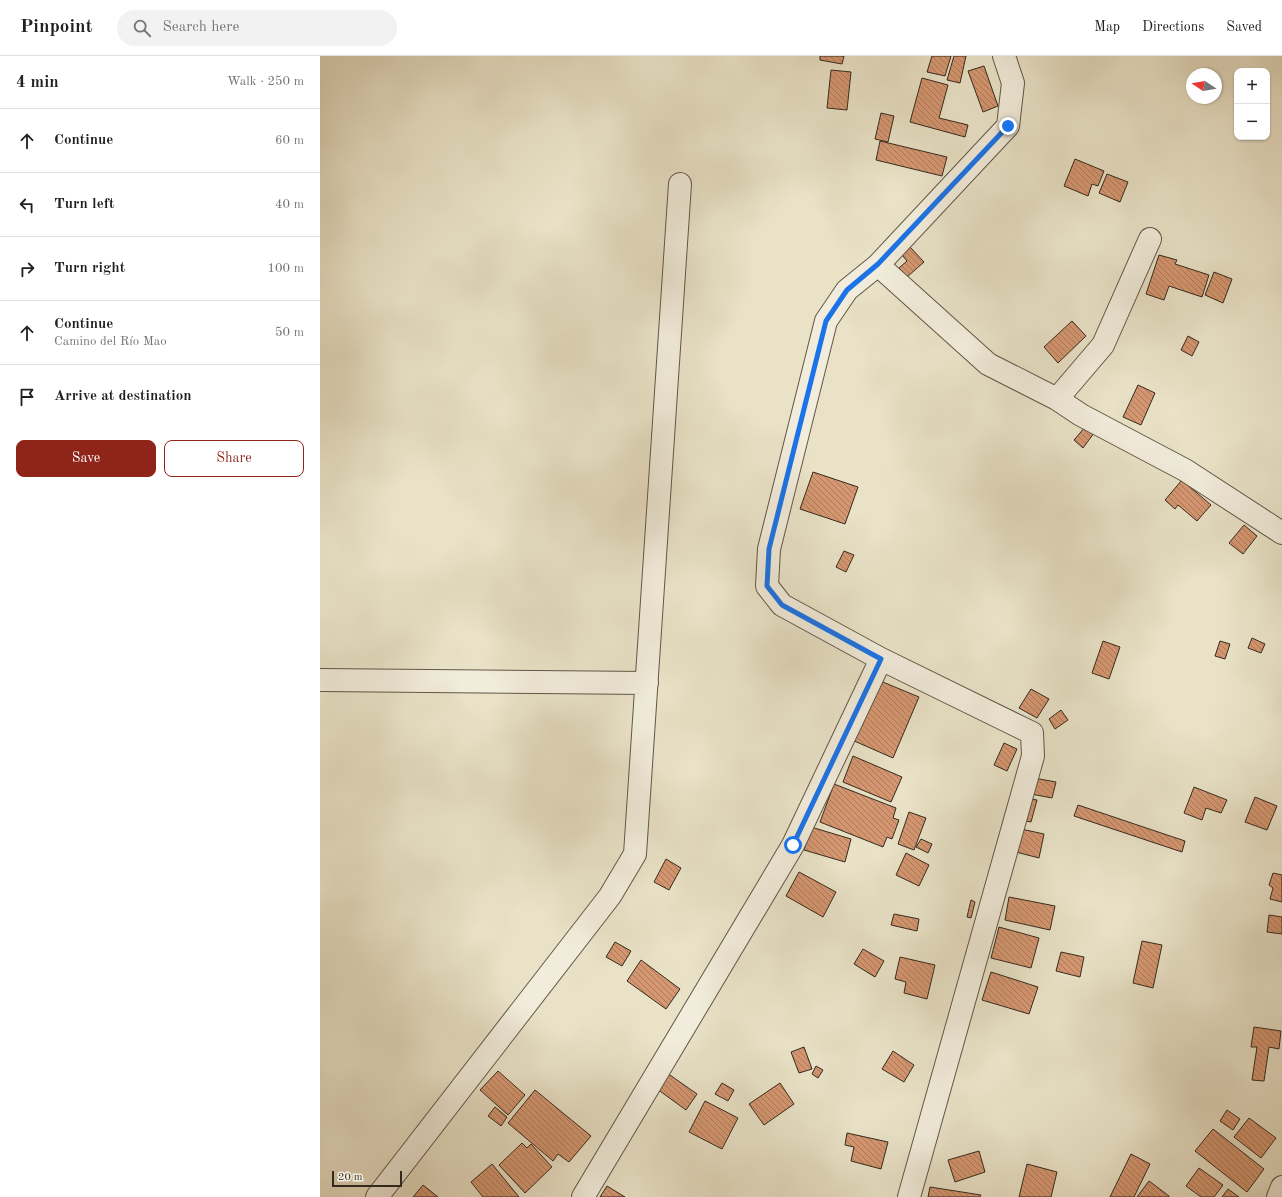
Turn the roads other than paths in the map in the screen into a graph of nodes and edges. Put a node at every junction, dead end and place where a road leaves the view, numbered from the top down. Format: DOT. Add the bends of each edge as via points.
graph roads {
  1 [pos="1004,56"];
  2 [pos="680,184"];
  3 [pos="1150,239"];
  4 [pos="878,264"];
  5 [pos="1057,399"];
  6 [pos="1282,533"];
  7 [pos="881,659"];
  8 [pos="320,680"];
  9 [pos="647,683"];
  10 [pos="1282,1187"];
  11 [pos="377,1197"];
  12 [pos="582,1197"];
  13 [pos="909,1197"];
  14 [pos="1278,1197"];
  1 -- 4 [label="street" via="1013,83 1008,126"];
  2 -- 9 [label="street"];
  3 -- 5 [label="street" via="1103,345"];
  4 -- 5 [label="street" via="988,364"];
  4 -- 7 [label="street" via="847,290 826,321 769,549 767,586 782,605"];
  5 -- 6 [label="street" via="1081,415 1185,470"];
  7 -- 12 [label="street" via="793,845"];
  7 -- 13 [label="street" via="1032,733 1033,756"];
  8 -- 9 [label="street"];
  9 -- 11 [label="street" via="634,854 610,896"];
  10 -- 14 [label="street"];
}
